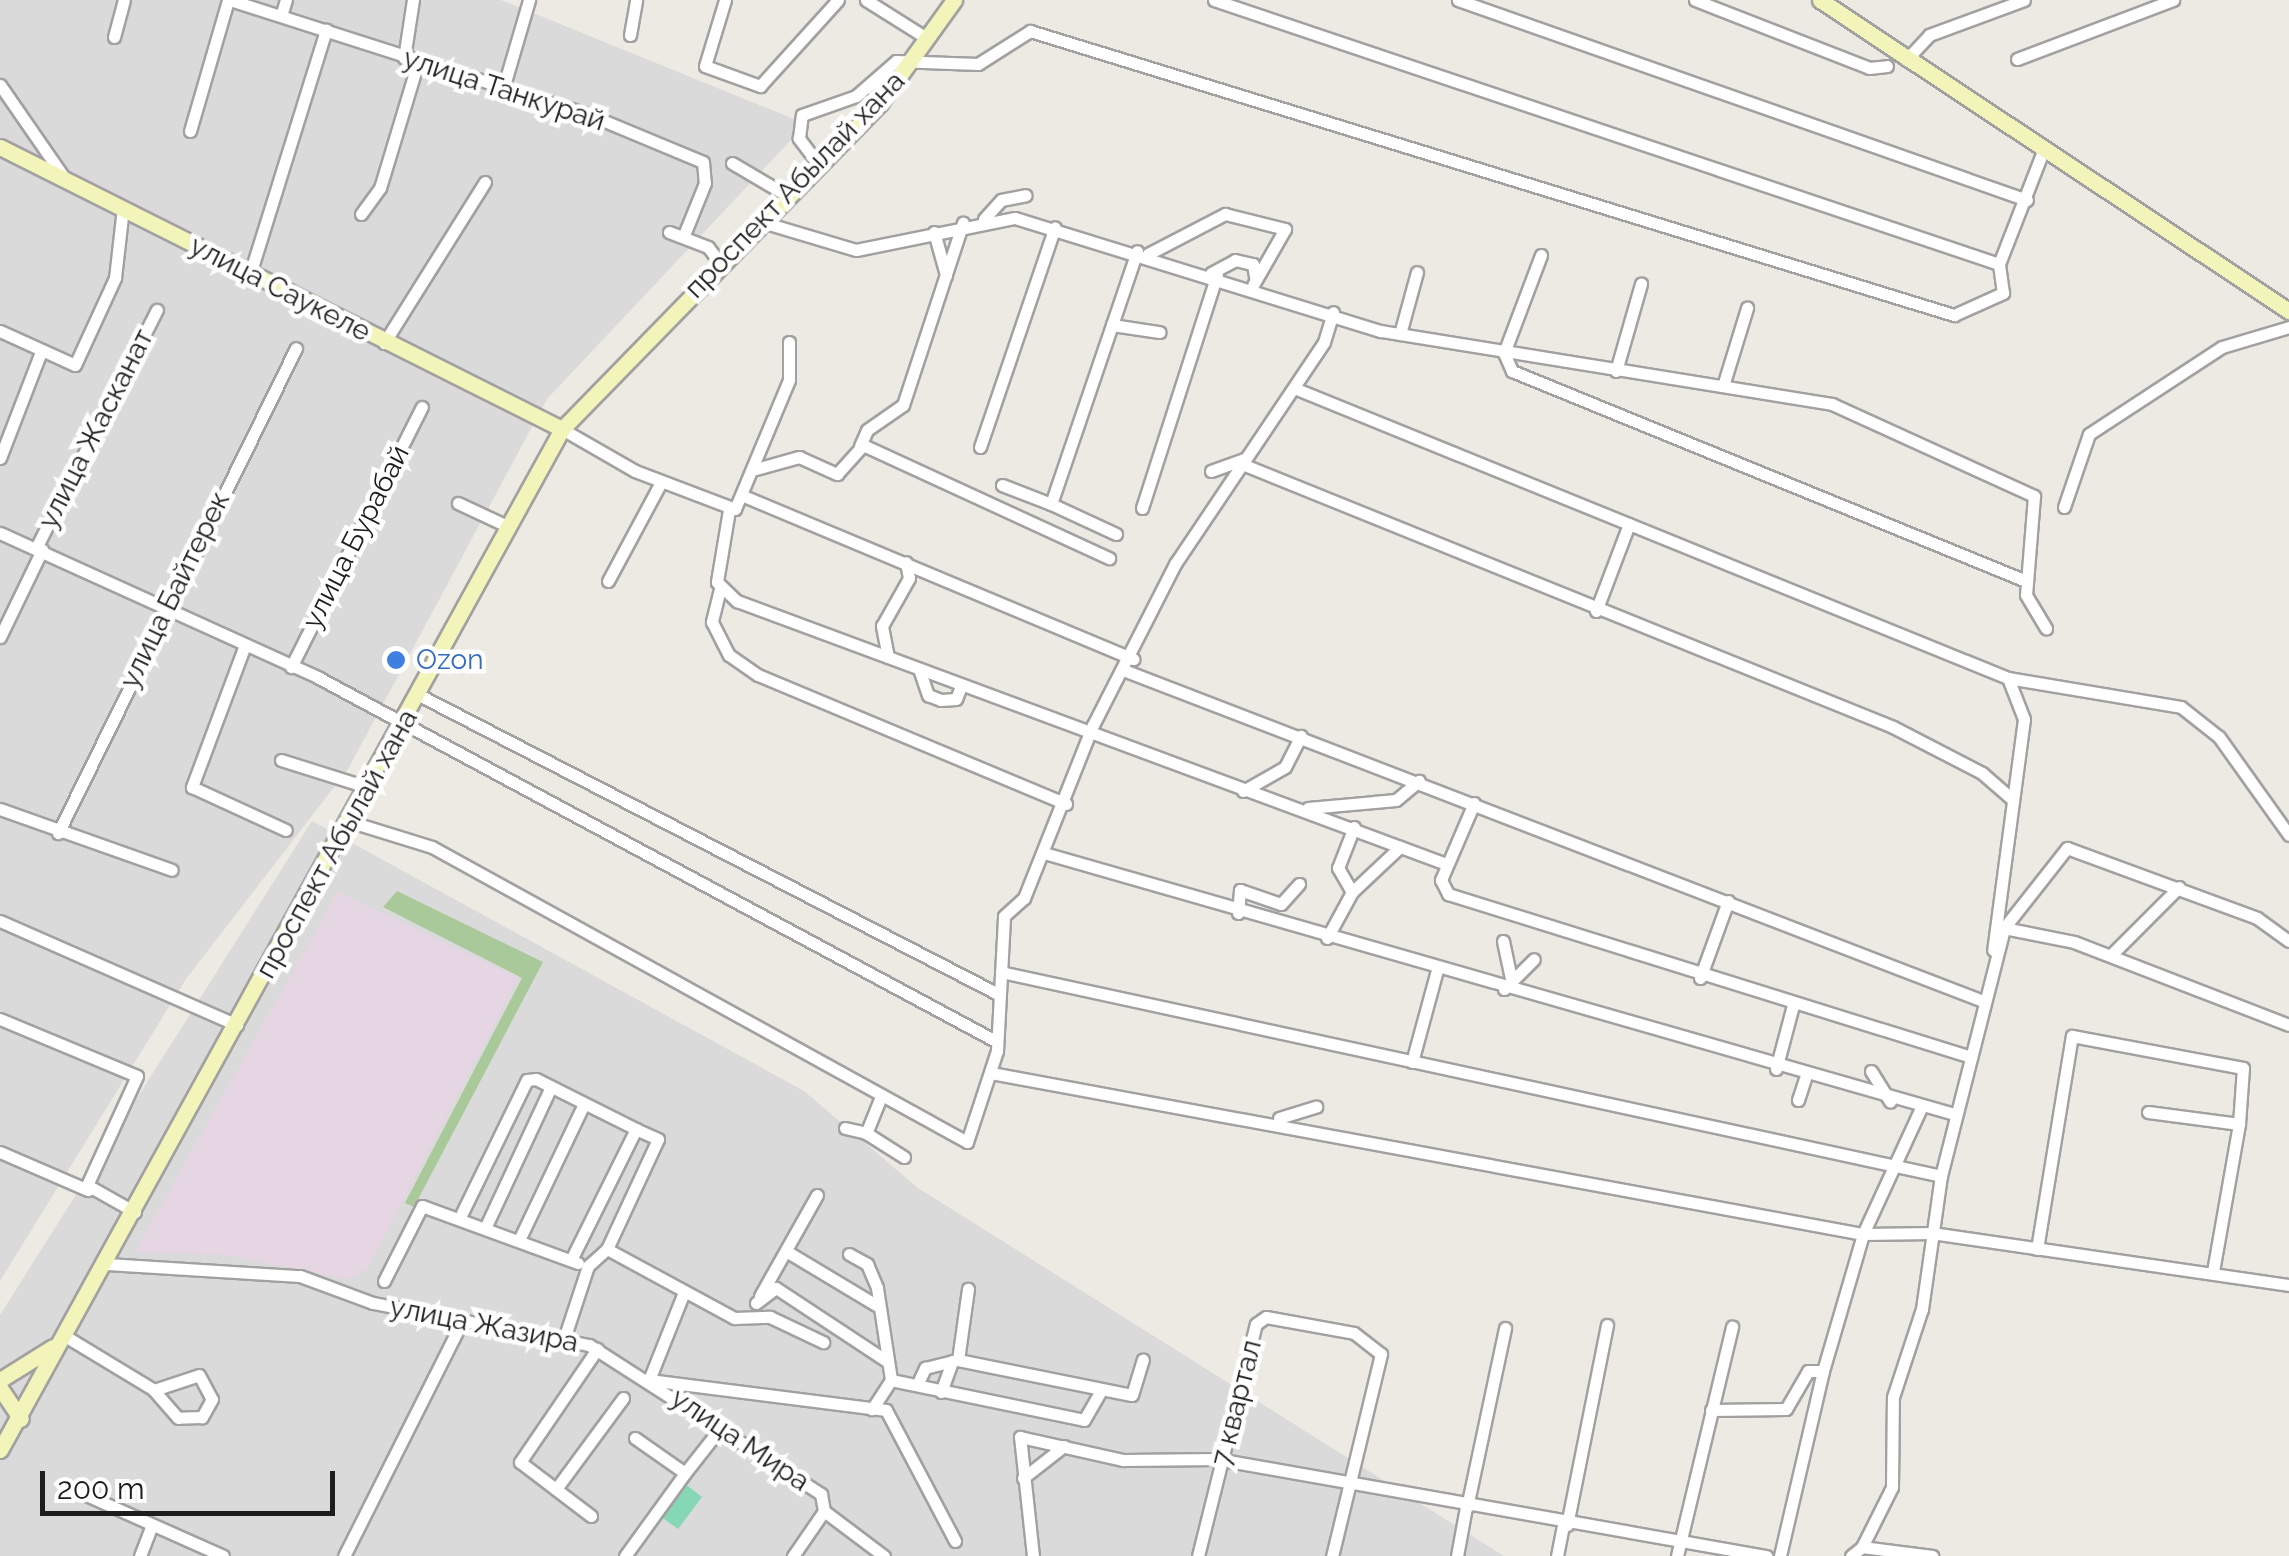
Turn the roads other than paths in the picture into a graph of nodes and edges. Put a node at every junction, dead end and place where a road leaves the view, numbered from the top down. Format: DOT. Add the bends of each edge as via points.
graph roads {
  1 [pos="124,0"];
  2 [pos="229,0"];
  3 [pos="286,0"];
  4 [pos="413,0"];
  5 [pos="528,0"];
  6 [pos="636,0"];
  7 [pos="725,0"];
  8 [pos="838,0"];
  9 [pos="866,0"];
  10 [pos="954,0"];
  11 [pos="1214,0"];
  12 [pos="1458,0"];
  13 [pos="1695,0"];
  14 [pos="2024,0"];
  15 [pos="2173,0"];
  16 [pos="1823,1"];
  17 [pos="281,16"];
  18 [pos="326,30"];
  19 [pos="630,36"];
  20 [pos="114,37"];
  21 [pos="928,39"];
  22 [pos="404,58"];
  23 [pos="2017,58"];
  24 [pos="1906,60"];
  25 [pos="418,62"];
  26 [pos="912,63"];
  27 [pos="1887,66"];
  28 [pos="0,84"];
  29 [pos="503,89"];
  30 [pos="190,131"];
  31 [pos="0,147"];
  32 [pos="2043,151"];
  33 [pos="732,163"];
  34 [pos="819,166"];
  35 [pos="65,178"];
  36 [pos="485,182"];
  37 [pos="1026,195"];
  38 [pos="788,196"];
  39 [pos="2026,200"];
  40 [pos="124,208"];
  41 [pos="361,214"];
  42 [pos="984,219"];
  43 [pos="762,222"];
  44 [pos="963,223"];
  45 [pos="1055,228"];
  46 [pos="670,232"];
  47 [pos="934,232"];
  48 [pos="684,235"];
  49 [pos="1142,253"];
  50 [pos="1541,256"];
  51 [pos="721,264"];
  52 [pos="2000,264"];
  53 [pos="1417,272"];
  54 [pos="250,274"];
  55 [pos="1214,274"];
  56 [pos="946,280"];
  57 [pos="1254,281"];
  58 [pos="1641,284"];
  59 [pos="1747,308"];
  60 [pos="156,310"];
  61 [pos="2289,311"];
  62 [pos="1333,319"];
  63 [pos="1112,325"];
  64 [pos="2289,326"];
  65 [pos="0,331"];
  66 [pos="1159,332"];
  67 [pos="1400,334"];
  68 [pos="789,342"];
  69 [pos="384,343"];
  70 [pos="296,348"];
  71 [pos="41,352"];
  72 [pos="1504,353"];
  73 [pos="1616,371"];
  74 [pos="1723,386"];
  75 [pos="1294,388"];
  76 [pos="422,407"];
  77 [pos="562,430"];
  78 [pos="860,446"];
  79 [pos="980,447"];
  80 [pos="0,458"];
  81 [pos="1242,464"];
  82 [pos="756,470"];
  83 [pos="1206,471"];
  84 [pos="661,482"];
  85 [pos="1002,485"];
  86 [pos="746,497"];
  87 [pos="458,503"];
  88 [pos="1051,504"];
  89 [pos="2064,507"];
  90 [pos="1142,508"];
  91 [pos="729,510"];
  92 [pos="1628,524"];
  93 [pos="507,526"];
  94 [pos="0,533"];
  95 [pos="1116,534"];
  96 [pos="39,549"];
  97 [pos="1109,558"];
  98 [pos="906,562"];
  99 [pos="608,581"];
  100 [pos="2026,581"];
  101 [pos="720,589"];
  102 [pos="165,604"];
  103 [pos="1596,611"];
  104 [pos="2046,628"];
  105 [pos="0,637"];
  106 [pos="246,645"];
  107 [pos="888,658"];
  108 [pos="1134,658"];
  109 [pos="291,666"];
  110 [pos="918,669"];
  111 [pos="1126,670"];
  112 [pos="2008,678"];
  113 [pos="962,686"];
  114 [pos="420,695"];
  115 [pos="402,725"];
  116 [pos="1090,735"];
  117 [pos="1301,736"];
  118 [pos="281,760"];
  119 [pos="1419,781"];
  120 [pos="367,788"];
  121 [pos="1244,791"];
  122 [pos="2013,800"];
  123 [pos="1474,803"];
  124 [pos="1066,804"];
  125 [pos="1346,806"];
  126 [pos="0,809"];
  127 [pos="1304,809"];
  128 [pos="348,821"];
  129 [pos="1360,829"];
  130 [pos="286,830"];
  131 [pos="58,833"];
  132 [pos="2289,835"];
  133 [pos="1400,847"];
  134 [pos="1044,854"];
  135 [pos="1446,864"];
  136 [pos="172,870"];
  137 [pos="1299,884"];
  138 [pos="2179,887"];
  139 [pos="1352,892"];
  140 [pos="1728,901"];
  141 [pos="1238,913"];
  142 [pos="0,921"];
  143 [pos="2004,928"];
  144 [pos="1327,938"];
  145 [pos="1504,941"];
  146 [pos="2289,941"];
  147 [pos="2111,955"];
  148 [pos="1534,959"];
  149 [pos="1993,959"];
  150 [pos="1437,970"];
  151 [pos="1001,972"];
  152 [pos="1700,978"];
  153 [pos="1508,983"];
  154 [pos="998,994"];
  155 [pos="1983,1001"];
  156 [pos="1793,1005"];
  157 [pos="0,1020"];
  158 [pos="237,1025"];
  159 [pos="2289,1025"];
  160 [pos="992,1039"];
  161 [pos="1971,1056"];
  162 [pos="1412,1062"];
  163 [pos="1776,1068"];
  164 [pos="1871,1071"];
  165 [pos="991,1073"];
  166 [pos="1805,1078"];
  167 [pos="550,1087"];
  168 [pos="880,1098"];
  169 [pos="1798,1100"];
  170 [pos="1890,1101"];
  171 [pos="584,1104"];
  172 [pos="1921,1108"];
  173 [pos="2148,1112"];
  174 [pos="1954,1114"];
  175 [pos="1264,1119"];
  176 [pos="2238,1124"];
  177 [pos="636,1128"];
  178 [pos="845,1128"];
  179 [pos="1304,1131"];
  180 [pos="866,1133"];
  181 [pos="0,1152"];
  182 [pos="904,1157"];
  183 [pos="1896,1171"];
  184 [pos="1940,1176"];
  185 [pos="88,1190"];
  186 [pos="817,1194"];
  187 [pos="136,1212"];
  188 [pos="462,1213"];
  189 [pos="487,1224"];
  190 [pos="1932,1233"];
  191 [pos="1862,1234"];
  192 [pos="520,1238"];
  193 [pos="606,1249"];
  194 [pos="2037,1249"];
  195 [pos="786,1250"];
  196 [pos="848,1254"];
  197 [pos="572,1260"];
  198 [pos="107,1264"];
  199 [pos="588,1266"];
  200 [pos="2213,1272"];
  201 [pos="384,1281"];
  202 [pos="2289,1286"];
  203 [pos="968,1290"];
  204 [pos="684,1292"];
  205 [pos="756,1303"];
  206 [pos="877,1310"];
  207 [pos="741,1319"];
  208 [pos="462,1323"];
  209 [pos="1607,1325"];
  210 [pos="1732,1327"];
  211 [pos="1505,1328"];
  212 [pos="66,1334"];
  213 [pos="856,1334"];
  214 [pos="564,1339"];
  215 [pos="824,1342"];
  216 [pos="597,1349"];
  217 [pos="1143,1360"];
  218 [pos="955,1361"];
  219 [pos="887,1363"];
  220 [pos="1823,1371"];
  221 [pos="649,1380"];
  222 [pos="891,1380"];
  223 [pos="918,1383"];
  224 [pos="0,1384"];
  225 [pos="154,1390"];
  226 [pos="1101,1390"];
  227 [pos="942,1392"];
  228 [pos="623,1398"];
  229 [pos="872,1409"];
  230 [pos="1786,1409"];
  231 [pos="1711,1410"];
  232 [pos="20,1419"];
  233 [pos="1811,1423"];
  234 [pos="722,1426"];
  235 [pos="635,1438"];
  236 [pos="1064,1446"];
  237 [pos="0,1450"];
  238 [pos="1223,1460"];
  239 [pos="685,1473"];
  240 [pos="1023,1478"];
  241 [pos="1350,1485"];
  242 [pos="556,1489"];
  243 [pos="75,1490"];
  244 [pos="1466,1507"];
  245 [pos="824,1510"];
  246 [pos="592,1516"];
  247 [pos="1565,1525"];
  248 [pos="150,1528"];
  249 [pos="1681,1540"];
  250 [pos="955,1541"];
  251 [pos="1862,1547"];
  252 [pos="140,1556"];
  253 [pos="223,1556"];
  254 [pos="344,1556"];
  255 [pos="624,1556"];
  256 [pos="793,1556"];
  257 [pos="884,1556"];
  258 [pos="1033,1556"];
  259 [pos="1198,1556"];
  260 [pos="1332,1556"];
  261 [pos="1457,1556"];
  262 [pos="1557,1556"];
  263 [pos="1678,1556"];
  264 [pos="1766,1556"];
  265 [pos="1780,1556"];
  266 [pos="1851,1556"];
  267 [pos="1932,1556"];
  1 -- 20 [label="street"];
  2 -- 17 [label="street, улица Танкурай"];
  2 -- 30 [label="street"];
  3 -- 17 [label="street"];
  4 -- 22 [label="street"];
  5 -- 29 [label="street"];
  6 -- 19 [label="street"];
  7 -- 8 [label="street" via="705,66 760,86"];
  9 -- 21 [label="street"];
  10 -- 21 [label="main road, проспект Абылай хана"];
  11 -- 52 [label="street"];
  12 -- 39 [label="street"];
  13 -- 27 [label="street" via="1869,68"];
  14 -- 24 [label="street" via="1929,35"];
  15 -- 23 [label="street"];
  16 -- 24 [label="main road"];
  17 -- 18 [label="street, улица Танкурай"];
  18 -- 22 [label="street, улица Танкурай"];
  18 -- 54 [label="street"];
  21 -- 26 [label="main road, проспект Абылай хана"];
  22 -- 25 [label="street, улица Танкурай"];
  24 -- 32 [label="main road"];
  25 -- 29 [label="street, улица Танкурай"];
  25 -- 41 [label="street" via="380,188"];
  26 -- 34 [label="main road, проспект Абылай хана"];
  26 -- 34 [label="street" via="896,61 856,96 802,115 799,138"];
  26 -- 52 [label="street" via="978,64 1030,31 1954,315 2003,293"];
  28 -- 35 [label="street"];
  29 -- 48 [label="street, улица Танкурай" via="703,162 706,183"];
  31 -- 35 [label="main road, улица Саукеле"];
  32 -- 39 [label="street"];
  32 -- 61 [label="main road"];
  33 -- 38 [label="street"];
  34 -- 38 [label="main road, проспект Абылай хана"];
  35 -- 40 [label="main road, улица Саукеле"];
  36 -- 69 [label="street"];
  37 -- 42 [label="street" via="1002,200"];
  38 -- 43 [label="main road, проспект Абылай хана"];
  39 -- 52 [label="street"];
  40 -- 54 [label="main road, улица Саукеле"];
  40 -- 71 [label="street" via="114,278 80,360 70,366"];
  42 -- 44 [label="street"];
  42 -- 45 [label="street"];
  43 -- 47 [label="street" via="856,250"];
  43 -- 51 [label="main road, проспект Абылай хана"];
  44 -- 47 [label="street"];
  44 -- 56 [label="street"];
  45 -- 49 [label="street"];
  45 -- 79 [label="street"];
  46 -- 48 [label="street"];
  47 -- 56 [label="street"];
  48 -- 51 [label="street"];
  49 -- 55 [label="street"];
  49 -- 57 [label="street" via="1210,217 1284,229"];
  49 -- 63 [label="street"];
  50 -- 72 [label="street"];
  51 -- 77 [label="main road, проспект Абылай хана"];
  53 -- 67 [label="street"];
  54 -- 69 [label="main road, улица Саукеле"];
  55 -- 57 [label="street"];
  55 -- 57 [label="street" via="1235,260 1253,264"];
  55 -- 90 [label="street"];
  56 -- 78 [label="street" via="904,405 867,430"];
  57 -- 62 [label="street"];
  58 -- 73 [label="street"];
  59 -- 74 [label="street"];
  60 -- 96 [label="street, улица Жасканат"];
  62 -- 67 [label="street"];
  62 -- 75 [label="street"];
  63 -- 66 [label="street"];
  63 -- 88 [label="street"];
  64 -- 89 [label="street" via="2222,346 2088,434"];
  65 -- 71 [label="street"];
  67 -- 72 [label="street"];
  68 -- 82 [label="street" via="789,380"];
  69 -- 77 [label="main road, улица Саукеле"];
  70 -- 102 [label="street, улица Байтерек"];
  71 -- 80 [label="street"];
  72 -- 73 [label="street"];
  72 -- 100 [label="street" via="1528,380"];
  73 -- 74 [label="street"];
  74 -- 100 [label="street" via="1832,404 2027,490 2034,505"];
  75 -- 81 [label="street"];
  75 -- 92 [label="street"];
  76 -- 109 [label="street, улица Бурабай"];
  77 -- 84 [label="street"];
  77 -- 93 [label="main road, проспект Абылай хана"];
  78 -- 82 [label="street" via="837,474 799,457"];
  78 -- 97 [label="street"];
  81 -- 83 [label="street"];
  81 -- 103 [label="street"];
  81 -- 108 [label="street" via="1174,564"];
  82 -- 86 [label="street"];
  84 -- 91 [label="street"];
  84 -- 99 [label="street"];
  85 -- 88 [label="street"];
  86 -- 91 [label="street"];
  86 -- 98 [label="street"];
  87 -- 93 [label="street"];
  88 -- 95 [label="street"];
  91 -- 101 [label="street"];
  92 -- 103 [label="street"];
  92 -- 112 [label="street"];
  93 -- 114 [label="main road, проспект Абылай хана"];
  94 -- 96 [label="street"];
  96 -- 102 [label="street"];
  96 -- 105 [label="street, улица Жасканат"];
  98 -- 107 [label="street" via="909,578 882,626"];
  98 -- 108 [label="street"];
  100 -- 104 [label="street"];
  101 -- 107 [label="street"];
  101 -- 124 [label="street" via="712,622 729,655 758,674"];
  102 -- 106 [label="street"];
  102 -- 131 [label="street, улица Байтерек"];
  103 -- 122 [label="street" via="1893,727 1982,773"];
  106 -- 109 [label="street"];
  106 -- 130 [label="street" via="192,787"];
  107 -- 110 [label="street"];
  108 -- 111 [label="street"];
  109 -- 115 [label="street"];
  110 -- 113 [label="street"];
  110 -- 113 [label="street" via="928,694 941,700 956,699"];
  111 -- 116 [label="street"];
  111 -- 117 [label="street"];
  112 -- 122 [label="street" via="2024,719"];
  112 -- 132 [label="street" via="2181,707 2219,737"];
  113 -- 116 [label="street"];
  114 -- 115 [label="main road, проспект Абылай хана"];
  114 -- 154 [label="street"];
  115 -- 120 [label="main road, проспект Абылай хана"];
  115 -- 160 [label="street"];
  116 -- 121 [label="street"];
  116 -- 124 [label="street"];
  117 -- 119 [label="street"];
  117 -- 121 [label="street" via="1284,767"];
  118 -- 120 [label="street"];
  119 -- 123 [label="street"];
  119 -- 125 [label="street" via="1396,800"];
  120 -- 128 [label="main road, проспект Абылай хана"];
  121 -- 127 [label="street"];
  122 -- 149 [label="street"];
  123 -- 135 [label="street"];
  123 -- 140 [label="street"];
  124 -- 134 [label="street"];
  125 -- 127 [label="street"];
  125 -- 129 [label="street"];
  126 -- 131 [label="street"];
  127 -- 129 [label="street"];
  128 -- 158 [label="main road, проспект Абылай хана"];
  128 -- 168 [label="street" via="432,847"];
  129 -- 133 [label="street"];
  129 -- 139 [label="street" via="1338,868"];
  131 -- 136 [label="street"];
  133 -- 135 [label="street"];
  133 -- 139 [label="street"];
  134 -- 141 [label="street"];
  134 -- 151 [label="street" via="1004,916"];
  135 -- 152 [label="street" via="1448,894"];
  137 -- 141 [label="street" via="1281,904 1240,890"];
  138 -- 143 [label="street" via="2067,848"];
  138 -- 146 [label="street"];
  138 -- 147 [label="street"];
  139 -- 144 [label="street"];
  140 -- 152 [label="street"];
  140 -- 155 [label="street"];
  141 -- 144 [label="street"];
  142 -- 158 [label="street"];
  143 -- 147 [label="street"];
  143 -- 149 [label="street"];
  144 -- 150 [label="street"];
  145 -- 153 [label="street"];
  147 -- 159 [label="street"];
  148 -- 153 [label="street"];
  149 -- 155 [label="street"];
  150 -- 153 [label="street"];
  150 -- 162 [label="street"];
  151 -- 154 [label="street"];
  151 -- 162 [label="street"];
  152 -- 156 [label="street"];
  153 -- 163 [label="street"];
  154 -- 160 [label="street"];
  155 -- 161 [label="street"];
  156 -- 161 [label="street"];
  156 -- 163 [label="street"];
  157 -- 185 [label="street" via="137,1076"];
  158 -- 187 [label="main road, проспект Абылай хана"];
  160 -- 165 [label="street"];
  161 -- 174 [label="street"];
  162 -- 183 [label="street"];
  163 -- 166 [label="street"];
  164 -- 170 [label="street"];
  165 -- 168 [label="street" via="967,1142"];
  165 -- 175 [label="street"];
  166 -- 169 [label="street"];
  166 -- 170 [label="street"];
  167 -- 171 [label="street"];
  167 -- 188 [label="street" via="527,1080"];
  167 -- 189 [label="street"];
  168 -- 180 [label="street"];
  170 -- 172 [label="street"];
  171 -- 177 [label="street"];
  171 -- 192 [label="street"];
  172 -- 174 [label="street"];
  172 -- 183 [label="street"];
  173 -- 176 [label="street"];
  174 -- 184 [label="street"];
  175 -- 179 [label="street"];
  175 -- 179 [label="street" via="1312,1111"];
  176 -- 194 [label="street" via="2243,1068 2072,1036"];
  176 -- 200 [label="street"];
  177 -- 193 [label="street" via="658,1140"];
  177 -- 197 [label="street"];
  178 -- 180 [label="street"];
  179 -- 191 [label="street"];
  180 -- 182 [label="street"];
  181 -- 185 [label="street"];
  183 -- 184 [label="street"];
  183 -- 191 [label="street"];
  184 -- 190 [label="street"];
  185 -- 187 [label="street"];
  186 -- 195 [label="street"];
  187 -- 198 [label="main road, проспект Абылай хана"];
  188 -- 189 [label="street"];
  188 -- 201 [label="street" via="422,1206"];
  189 -- 192 [label="street"];
  190 -- 191 [label="street"];
  190 -- 194 [label="street"];
  190 -- 251 [label="street" via="1922,1309 1893,1397 1892,1487"];
  191 -- 220 [label="street"];
  192 -- 197 [label="street"];
  193 -- 199 [label="street"];
  193 -- 204 [label="street"];
  194 -- 200 [label="street"];
  195 -- 205 [label="street"];
  195 -- 206 [label="street"];
  196 -- 206 [label="street" via="872,1274"];
  197 -- 199 [label="street"];
  198 -- 208 [label="street, улица Жазира" via="300,1276"];
  198 -- 212 [label="main road, проспект Абылай хана"];
  199 -- 214 [label="street"];
  200 -- 202 [label="street"];
  203 -- 218 [label="street"];
  204 -- 207 [label="street"];
  204 -- 221 [label="street"];
  205 -- 207 [label="street"];
  205 -- 213 [label="street" via="776,1288"];
  206 -- 213 [label="street"];
  206 -- 219 [label="street"];
  207 -- 215 [label="street" via="770,1317"];
  208 -- 214 [label="street, улица Жазира"];
  208 -- 254 [label="street"];
  209 -- 247 [label="street"];
  210 -- 231 [label="street"];
  211 -- 244 [label="street"];
  212 -- 224 [label="main road" via="30,1368"];
  212 -- 225 [label="street"];
  212 -- 232 [label="main road, проспект Абылай хана"];
  213 -- 219 [label="street"];
  214 -- 216 [label="street, улица Жазира"];
  216 -- 221 [label="street, улица Жазира"];
  216 -- 242 [label="street" via="520,1462"];
  217 -- 226 [label="street" via="1132,1395"];
  218 -- 223 [label="street" via="925,1368"];
  218 -- 226 [label="street"];
  218 -- 227 [label="street"];
  219 -- 222 [label="street"];
  220 -- 230 [label="street" via="1808,1371"];
  220 -- 233 [label="street"];
  221 -- 229 [label="street, улица Жазира"];
  221 -- 234 [label="street, улица Мира"];
  222 -- 223 [label="street"];
  222 -- 229 [label="street"];
  223 -- 227 [label="street"];
  224 -- 232 [label="main road"];
  225 -- 225 [label="street" via="197,1374 212,1399 202,1417 178,1418"];
  226 -- 227 [label="street" via="1084,1420"];
  228 -- 242 [label="street"];
  229 -- 250 [label="street" via="902,1426"];
  230 -- 231 [label="street"];
  230 -- 233 [label="street"];
  231 -- 249 [label="street"];
  232 -- 237 [label="main road, проспект Абылай хана"];
  233 -- 265 [label="street"];
  234 -- 239 [label="street"];
  234 -- 245 [label="street, улица Мира" via="821,1494"];
  235 -- 239 [label="street"];
  236 -- 238 [label="street" via="1124,1460"];
  236 -- 240 [label="street"];
  236 -- 240 [label="street" via="1020,1437"];
  238 -- 241 [label="street"];
  238 -- 241 [label="street, 7 квартал" via="1256,1324 1266,1317 1354,1332 1381,1354"];
  238 -- 259 [label="street, 7 квартал"];
  239 -- 255 [label="street"];
  240 -- 258 [label="street"];
  241 -- 244 [label="street"];
  241 -- 260 [label="street"];
  242 -- 246 [label="street"];
  243 -- 248 [label="street"];
  244 -- 247 [label="street"];
  244 -- 261 [label="street"];
  245 -- 256 [label="street, улица Мира"];
  245 -- 257 [label="street"];
  247 -- 249 [label="street"];
  247 -- 262 [label="street"];
  248 -- 252 [label="street"];
  248 -- 253 [label="street"];
  249 -- 263 [label="street"];
  249 -- 264 [label="street"];
  251 -- 266 [label="street"];
  251 -- 267 [label="street"];
}
